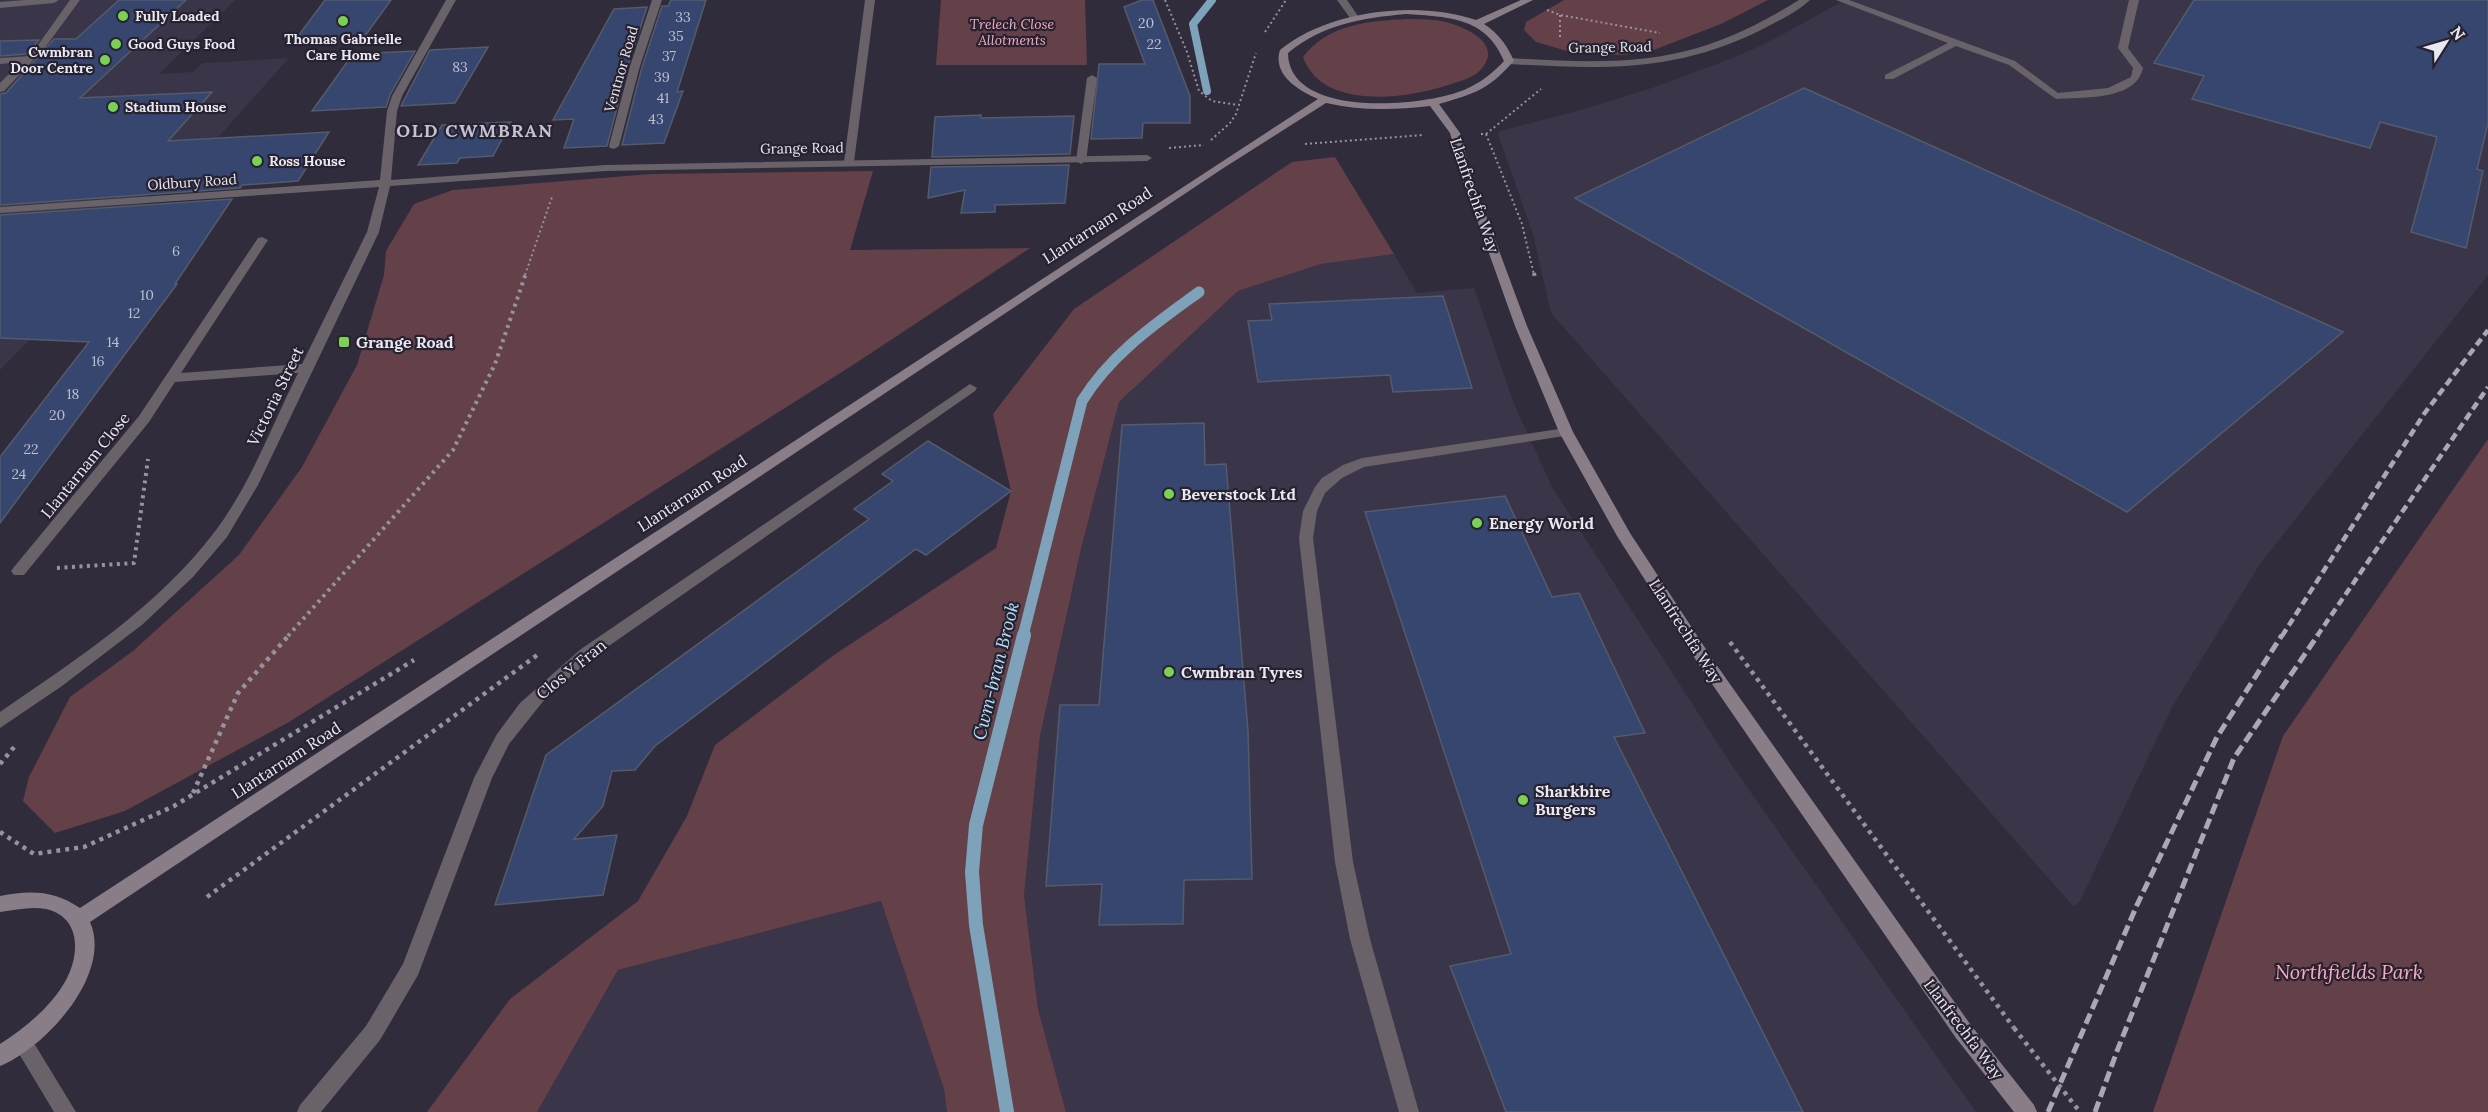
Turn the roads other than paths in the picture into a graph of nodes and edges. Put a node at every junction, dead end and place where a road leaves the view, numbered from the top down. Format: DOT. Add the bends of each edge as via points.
graph roads {
  1 [pos="54,0"];
  2 [pos="75,0"];
  3 [pos="451,0"];
  4 [pos="657,0"];
  5 [pos="870,0"];
  6 [pos="1342,0"];
  7 [pos="1528,0"];
  8 [pos="1805,0"];
  9 [pos="1841,0"];
  10 [pos="2134,0"];
  11 [pos="0,5"];
  12 [pos="1353,16"];
  13 [pos="1478,23"];
  14 [pos="1956,42"];
  15 [pos="30,59"];
  16 [pos="1509,60"];
  17 [pos="0,61"];
  18 [pos="1889,77"];
  19 [pos="1092,78"];
  20 [pos="0,89"];
  21 [pos="1325,99"];
  22 [pos="1432,102"];
  23 [pos="614,146"];
  24 [pos="1147,158"];
  25 [pos="1081,161"];
  26 [pos="849,162"];
  27 [pos="386,183"];
  28 [pos="0,210"];
  29 [pos="262,240"];
  30 [pos="307,368"];
  31 [pos="173,378"];
  32 [pos="970,388"];
  33 [pos="1566,432"];
  34 [pos="19,571"];
  35 [pos="0,721"];
  36 [pos="0,904"];
  37 [pos="80,918"];
  38 [pos="22,1042"];
  39 [pos="0,1056"];
  40 [pos="66,1112"];
  41 [pos="307,1112"];
  42 [pos="1409,1112"];
  43 [pos="2027,1112"];
  1 -- 11 [label="street"];
  2 -- 15 [label="street"];
  3 -- 27 [label="street, Victoria Street" via="397,96 392,111"];
  4 -- 23 [label="street, Ventnor Road"];
  5 -- 26 [label="street"];
  6 -- 12 [label="street"];
  7 -- 13 [label="street"];
  8 -- 16 [label="street, Grange Road" via="1735,38 1680,57 1635,64"];
  9 -- 14 [label="street"];
  10 -- 14 [label="street" via="2123,48 2139,74 2118,88 2056,96 2018,66"];
  12 -- 13 [label="street" via="1415,12"];
  12 -- 21 [label="street" via="1318,28 1283,52 1284,68 1293,82"];
  13 -- 16 [label="street" via="1498,36"];
  14 -- 18 [label="street"];
  15 -- 17 [label="street"];
  15 -- 20 [label="street"];
  16 -- 22 [label="street" via="1499,73 1473,89"];
  19 -- 25 [label="street"];
  21 -- 22 [label="street" via="1374,108"];
  21 -- 37 [label="street, Llantarnam Road"];
  22 -- 33 [label="street, Llanfrechfa Way" via="1455,133 1466,175 1521,326"];
  24 -- 25 [label="street, Grange Road"];
  25 -- 26 [label="street, Grange Road"];
  26 -- 27 [label="street, Grange Road" via="606,168"];
  27 -- 28 [label="street, Oldbury Road"];
  27 -- 30 [label="street, Victoria Street" via="373,232"];
  29 -- 31 [label="street, Llantarnam Close"];
  30 -- 31 [label="street"];
  30 -- 35 [label="street, Victoria Street" via="256,473 212,546 162,600"];
  31 -- 34 [label="street, Llantarnam Close"];
  32 -- 41 [label="street, Clos Y Fran" via="587,653 549,682 522,710 496,748 483,778 411,969 373,1033"];
  33 -- 42 [label="street" via="1362,463 1335,474 1316,494 1310,507 1306,538 1344,862 1360,939"];
  33 -- 43 [label="street, Llanfrechfa Way" via="1624,536 1707,664 1964,1031"];
  36 -- 37 [label="street" via="39,900 64,905"];
  37 -- 38 [label="street" via="87,938 84,961 72,988 52,1015"];
  38 -- 39 [label="street"];
  38 -- 40 [label="street"];
}
